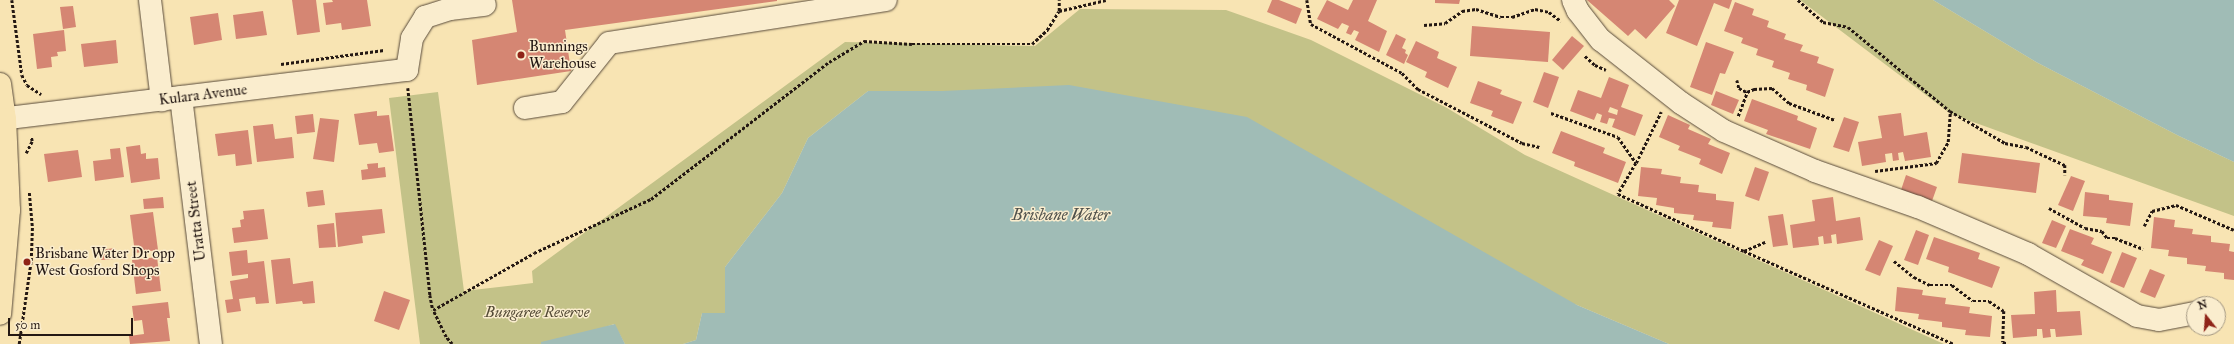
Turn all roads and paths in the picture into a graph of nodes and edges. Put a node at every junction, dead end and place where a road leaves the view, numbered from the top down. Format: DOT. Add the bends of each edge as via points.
graph roads {
  1 [pos="150,0"];
  2 [pos="886,0"];
  3 [pos="1059,0"];
  4 [pos="1106,0"];
  5 [pos="1307,0"];
  6 [pos="1573,0"];
  7 [pos="1798,0"];
  8 [pos="485,5"];
  9 [pos="1059,11"];
  10 [pos="1424,25"];
  11 [pos="1567,26"];
  12 [pos="407,70"];
  13 [pos="1737,80"];
  14 [pos="0,84"];
  15 [pos="1747,92"];
  16 [pos="171,98"];
  17 [pos="525,108"];
  18 [pos="1662,111"];
  19 [pos="1950,111"];
  20 [pos="1551,113"];
  21 [pos="2,119"];
  22 [pos="1835,120"];
  23 [pos="1730,134"];
  24 [pos="1540,148"];
  25 [pos="1636,163"];
  26 [pos="1874,171"];
  27 [pos="2065,175"];
  28 [pos="2049,208"];
  29 [pos="2144,226"];
  30 [pos="2234,230"];
  31 [pos="1765,242"];
  32 [pos="2142,248"];
  33 [pos="1744,251"];
  34 [pos="1894,261"];
  35 [pos="433,310"];
  36 [pos="0,314"];
  37 [pos="2186,315"];
  38 [pos="211,344"];
  39 [pos="452,344"];
  40 [pos="1954,344"];
  41 [pos="2008,344"];
  1 -- 16 [label="street, Uratta Street"];
  2 -- 17 [label="street" via="609,43 562,102"];
  3 -- 9 [label="path"];
  4 -- 9 [label="path"];
  5 -- 24 [label="path" via="1311,24 1402,73 1418,89 1522,144"];
  6 -- 23 [label="street" via="1578,11 1601,40 1681,103"];
  7 -- 19 [label="path" via="1823,22 1848,27"];
  8 -- 12 [label="street" via="450,9 425,17 412,38"];
  9 -- 35 [label="path" via="1047,30 1032,44 912,44 864,41 829,62 651,199 534,253"];
  10 -- 11 [label="path" via="1445,23 1462,11 1476,9 1501,17 1512,17 1535,9 1549,12"];
  12 -- 16 [label="street, Kulara Avenue"];
  12 -- 35 [label="path"];
  13 -- 15 [label="path" via="1739,88"];
  14 -- 21 [label="main road"];
  15 -- 22 [label="path" via="1772,88 1789,103"];
  15 -- 23 [label="path"];
  16 -- 21 [label="street, Kulara Avenue"];
  16 -- 38 [label="street, Uratta Street"];
  18 -- 25 [label="path"];
  19 -- 26 [label="path" via="1948,142 1936,163"];
  19 -- 27 [label="path" via="2005,143 2026,147 2065,165"];
  20 -- 25 [label="path" via="1618,137"];
  21 -- 36 [label="main road" via="8,210"];
  23 -- 37 [label="street" via="1815,171 1918,208 2028,254 2137,316 2159,320"];
  25 -- 33 [label="path" via="1618,194"];
  28 -- 32 [label="path" via="2085,228 2102,231 2107,238 2115,238"];
  29 -- 30 [label="path" via="2152,211 2176,205"];
  31 -- 33 [label="path"];
  33 -- 40 [label="path"];
  34 -- 41 [label="path" via="1914,277 1930,284 1952,285 1974,301 1990,301 2004,312 2003,342"];
  35 -- 39 [label="path"];
}
